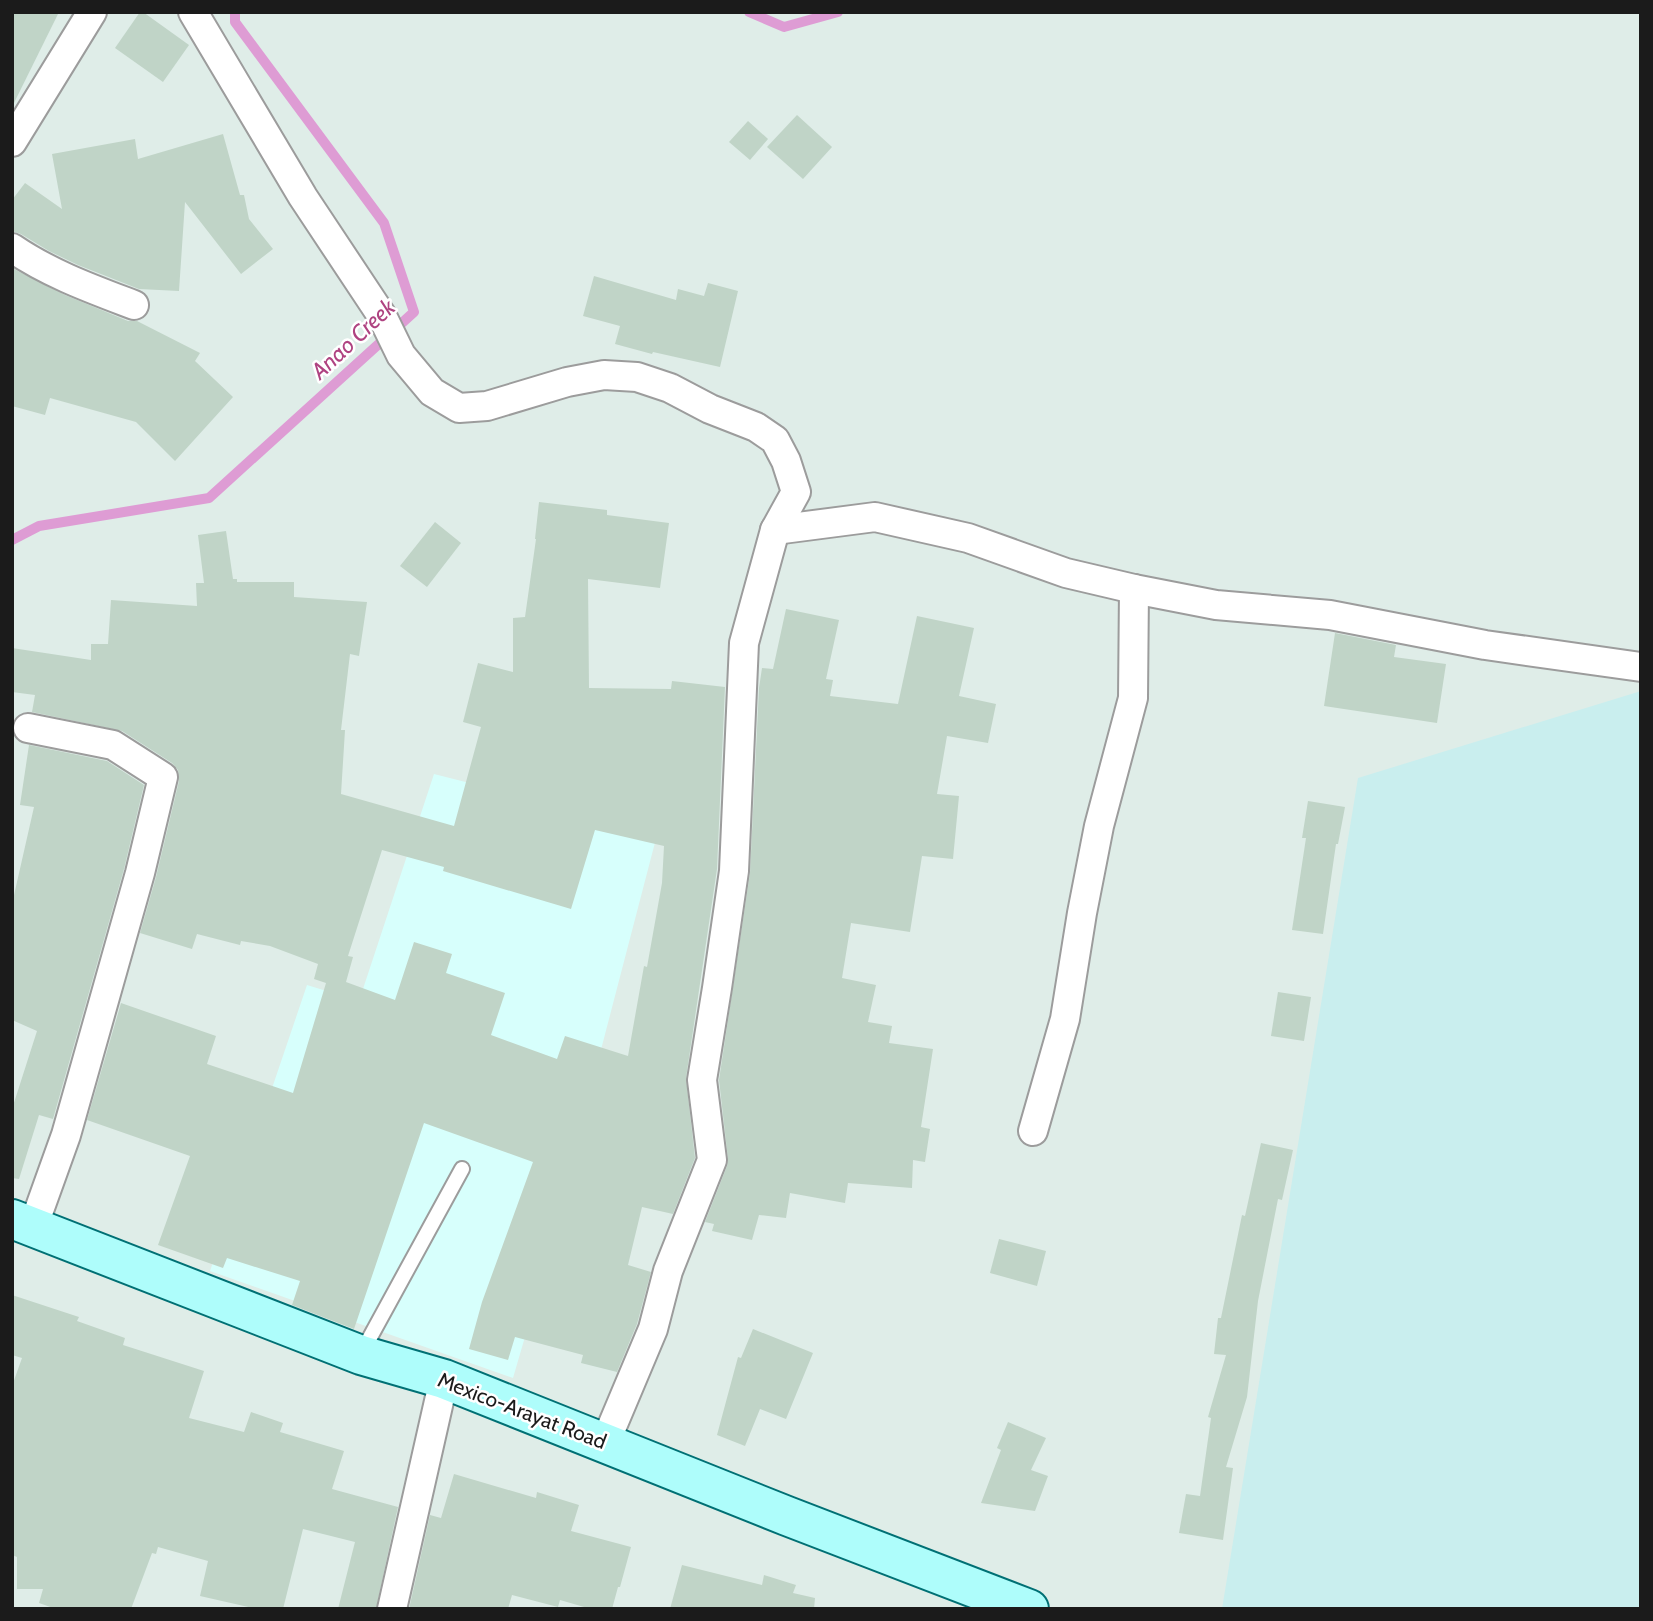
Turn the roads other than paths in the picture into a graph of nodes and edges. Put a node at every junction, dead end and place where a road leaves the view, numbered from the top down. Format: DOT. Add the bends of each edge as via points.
graph roads {
  1 [pos="92,12"];
  2 [pos="193,12"];
  3 [pos="12,142"];
  4 [pos="12,248"];
  5 [pos="134,305"];
  6 [pos="775,530"];
  7 [pos="1134,589"];
  8 [pos="1641,667"];
  9 [pos="27,728"];
  10 [pos="1032,1130"];
  11 [pos="462,1170"];
  12 [pos="23,1223"];
  13 [pos="361,1354"];
  14 [pos="444,1379"];
  15 [pos="605,1443"];
  16 [pos="392,1609"];
  17 [pos="1030,1609"];
  1 -- 3 [label="street"];
  2 -- 6 [label="street" via="303,197 383,316 401,355 432,392 459,408 487,406 604,375 637,377 670,388 775,440 796,492"];
  4 -- 5 [label="street" via="54,273"];
  6 -- 7 [label="street" via="875,517 968,538 1066,573"];
  6 -- 15 [label="street" via="744,643 734,871 702,1080 712,1160 668,1272 653,1329"];
  7 -- 8 [label="street" via="1216,605 1330,615 1485,645"];
  7 -- 10 [label="street" via="1133,698 1099,826 1065,1019"];
  9 -- 12 [label="street" via="113,745 163,777 66,1135"];
  11 -- 13 [label="lane"];
  12 -- 13 [label="main road, Mexico-Arayat Road"];
  13 -- 14 [label="main road, Mexico-Arayat Road"];
  14 -- 15 [label="main road, Mexico-Arayat Road"];
  14 -- 16 [label="street"];
  15 -- 17 [label="main road, Mexico-Arayat Road"];
}
